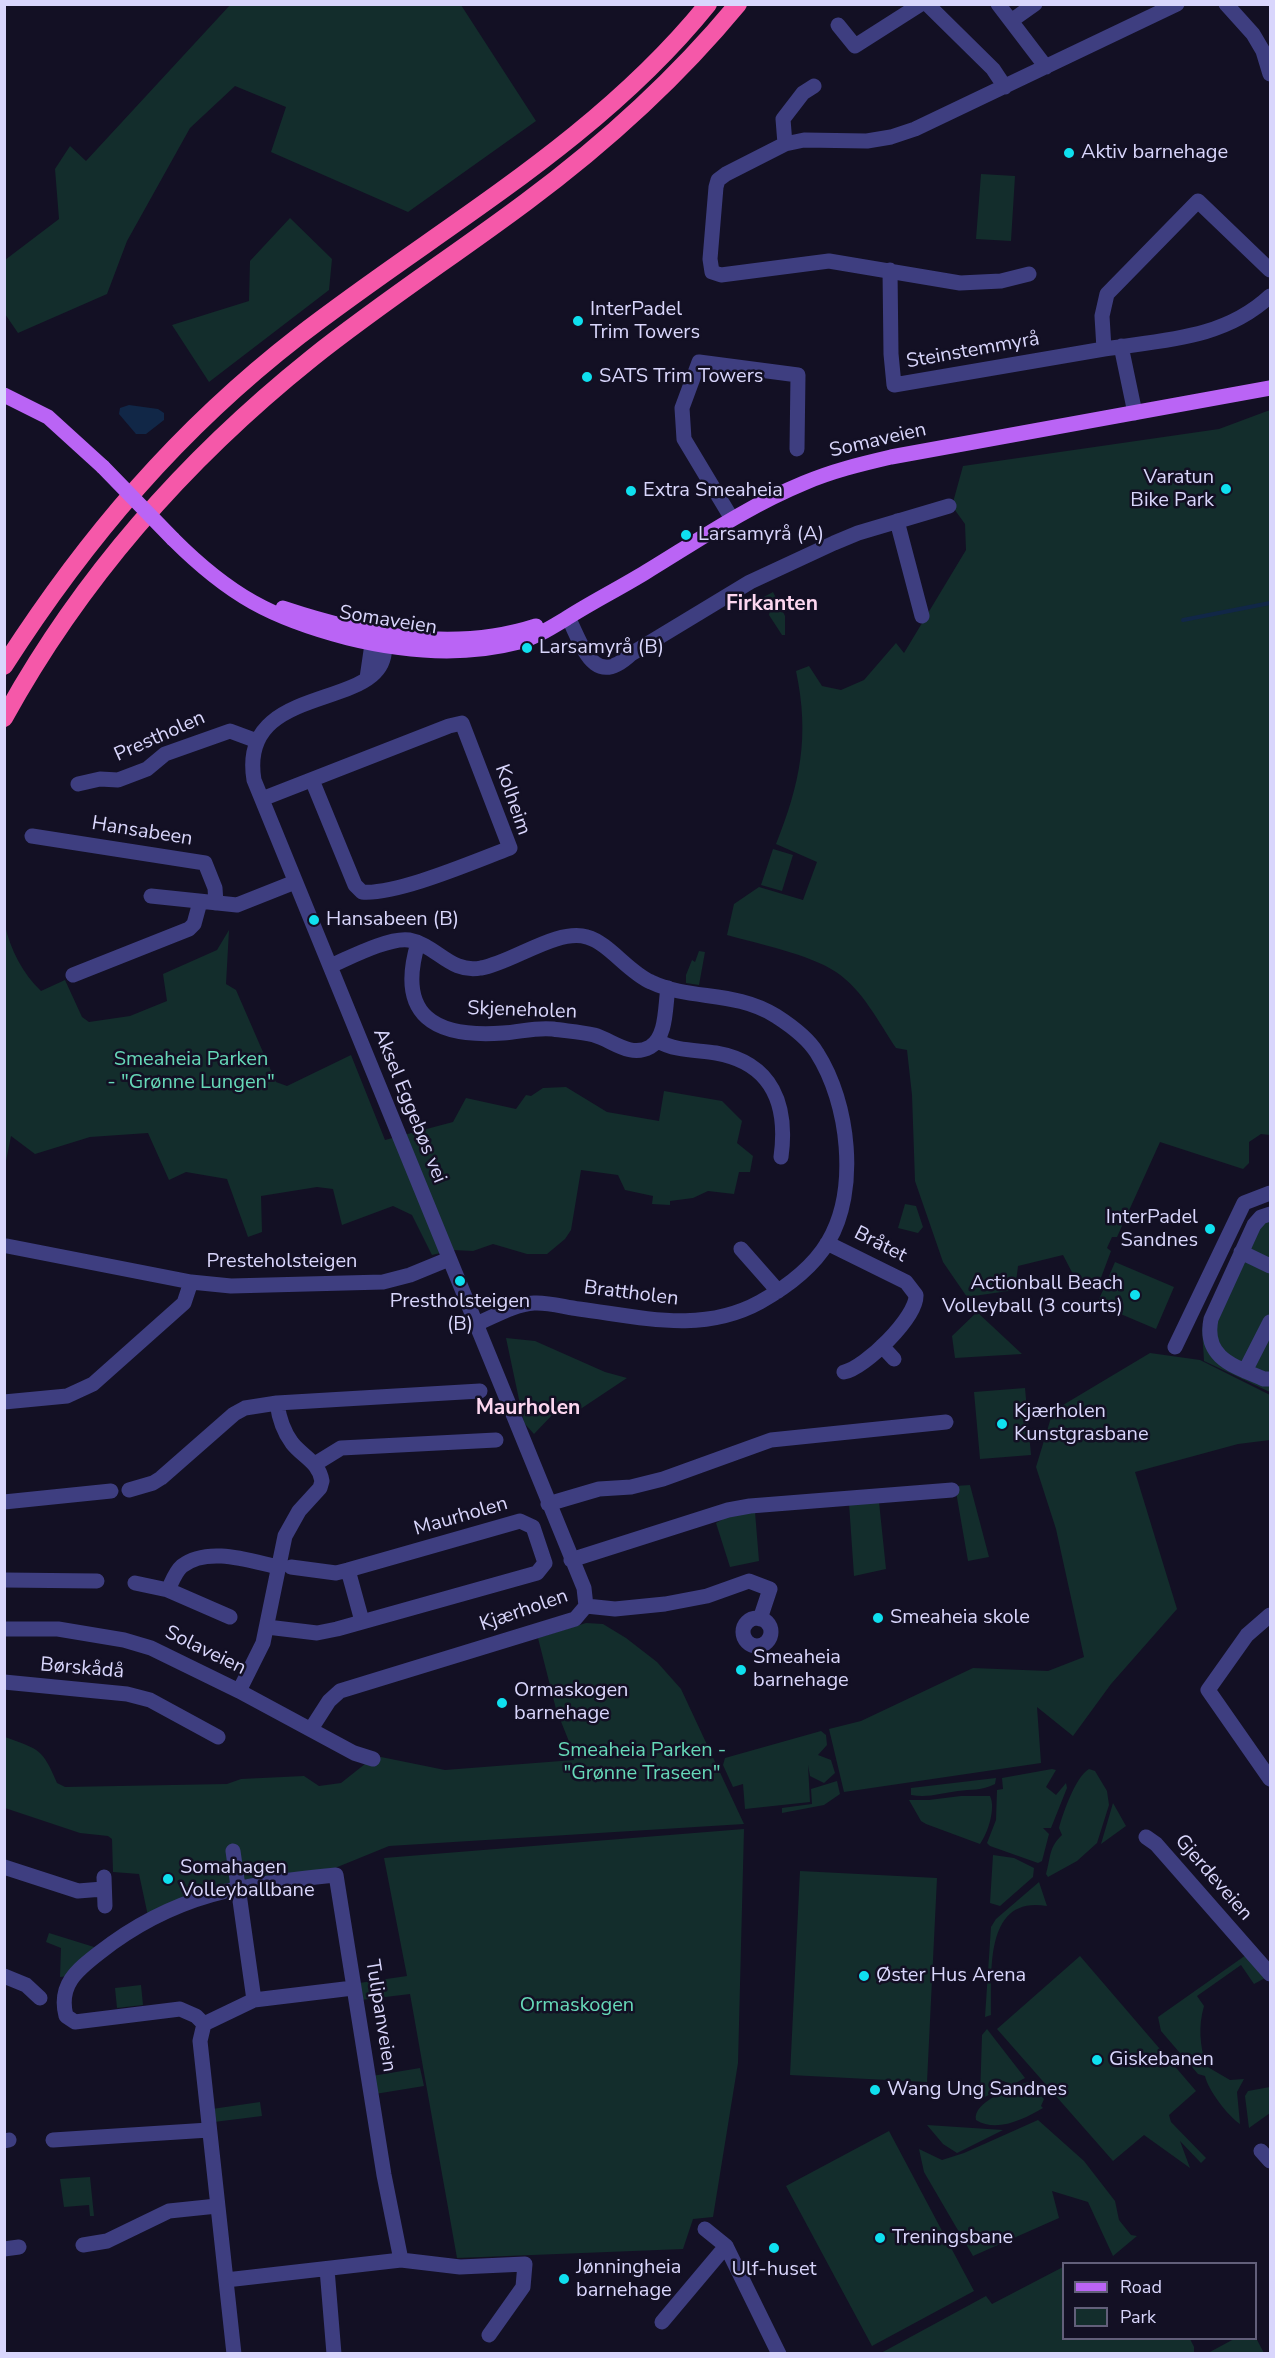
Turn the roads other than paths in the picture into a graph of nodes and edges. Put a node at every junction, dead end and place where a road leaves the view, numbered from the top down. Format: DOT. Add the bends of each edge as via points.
graph roads {
  1 [pos="708,4"];
  2 [pos="738,4"];
  3 [pos="921,4"];
  4 [pos="927,4"];
  5 [pos="998,4"];
  6 [pos="1035,4"];
  7 [pos="1177,4"];
  8 [pos="1226,4"];
  9 [pos="1011,21"];
  10 [pos="838,25"];
  11 [pos="1046,67"];
  12 [pos="1270,75"];
  13 [pos="813,86"];
  14 [pos="1005,87"];
  15 [pos="785,144"];
  16 [pos="890,270"];
  17 [pos="1270,270"];
  18 [pos="1029,274"];
  19 [pos="1270,296"];
  20 [pos="1120,346"];
  21 [pos="1104,349"];
  22 [pos="1270,377"];
  23 [pos="1270,388"];
  24 [pos="4,395"];
  25 [pos="1232,395"];
  26 [pos="1135,413"];
  27 [pos="797,448"];
  28 [pos="949,506"];
  29 [pos="732,519"];
  30 [pos="897,521"];
  31 [pos="922,616"];
  32 [pos="568,617"];
  33 [pos="380,641"];
  34 [pos="4,666"];
  35 [pos="4,718"];
  36 [pos="257,741"];
  37 [pos="312,780"];
  38 [pos="78,784"];
  39 [pos="261,799"];
  40 [pos="32,836"];
  41 [pos="295,882"];
  42 [pos="151,896"];
  43 [pos="200,902"];
  44 [pos="216,903"];
  45 [pos="418,943"];
  46 [pos="330,966"];
  47 [pos="73,975"];
  48 [pos="668,988"];
  49 [pos="658,1041"];
  50 [pos="781,1157"];
  51 [pos="848,1179"];
  52 [pos="1270,1193"];
  53 [pos="1270,1214"];
  54 [pos="828,1243"];
  55 [pos="7,1246"];
  56 [pos="741,1249"];
  57 [pos="1241,1252"];
  58 [pos="449,1259"];
  59 [pos="1270,1266"];
  60 [pos="191,1282"];
  61 [pos="778,1291"];
  62 [pos="476,1324"];
  63 [pos="1269,1327"];
  64 [pos="882,1346"];
  65 [pos="1175,1347"];
  66 [pos="894,1359"];
  67 [pos="1245,1371"];
  68 [pos="844,1372"];
  69 [pos="1270,1379"];
  70 [pos="480,1391"];
  71 [pos="4,1402"];
  72 [pos="277,1402"];
  73 [pos="946,1422"];
  74 [pos="496,1440"];
  75 [pos="315,1464"];
  76 [pos="129,1490"];
  77 [pos="952,1490"];
  78 [pos="111,1491"];
  79 [pos="4,1502"];
  80 [pos="548,1504"];
  81 [pos="572,1560"];
  82 [pos="284,1567"];
  83 [pos="348,1570"];
  84 [pos="4,1580"];
  85 [pos="97,1581"];
  86 [pos="135,1583"];
  87 [pos="168,1590"];
  88 [pos="586,1606"];
  89 [pos="1270,1615"];
  90 [pos="230,1617"];
  91 [pos="760,1619"];
  92 [pos="362,1621"];
  93 [pos="267,1627"];
  94 [pos="4,1629"];
  95 [pos="4,1682"];
  96 [pos="239,1691"];
  97 [pos="310,1729"];
  98 [pos="218,1737"];
  99 [pos="373,1759"];
  100 [pos="1270,1779"];
  101 [pos="1146,1837"];
  102 [pos="233,1851"];
  103 [pos="4,1867"];
  104 [pos="240,1887"];
  105 [pos="105,1906"];
  106 [pos="1270,1974"];
  107 [pos="4,1976"];
  108 [pos="353,1988"];
  109 [pos="40,1998"];
  110 [pos="254,2000"];
  111 [pos="204,2024"];
  112 [pos="209,2130"];
  113 [pos="53,2140"];
  114 [pos="217,2206"];
  115 [pos="705,2229"];
  116 [pos="83,2245"];
  117 [pos="726,2246"];
  118 [pos="401,2260"];
  119 [pos="327,2269"];
  120 [pos="226,2280"];
  121 [pos="662,2322"];
  122 [pos="489,2335"];
  123 [pos="234,2354"];
  124 [pos="334,2354"];
  125 [pos="779,2354"];
  1 -- 34 [label="highway" via="618,97 576,133 299,336 196,425 92,539"];
  2 -- 35 [label="highway" via="678,71 593,149 314,357 212,443 133,528 77,600"];
  3 -- 10 [label="street" via="855,46"];
  4 -- 14 [label="street" via="993,69"];
  5 -- 9 [label="street"];
  6 -- 9 [label="street"];
  7 -- 11 [label="street"];
  8 -- 12 [label="street" via="1253,34"];
  9 -- 11 [label="street"];
  11 -- 14 [label="street"];
  13 -- 15 [label="street" via="802,93 783,119"];
  14 -- 15 [label="street" via="891,137"];
  15 -- 16 [label="street" via="718,180 712,272 721,275 829,261"];
  16 -- 18 [label="street" via="977,284"];
  16 -- 21 [label="street, Steinstemmyrå" via="892,381 897,386"];
  17 -- 21 [label="street" via="1198,201 1107,294 1102,316"];
  19 -- 20 [label="street, Steinstemmyrå" via="1245,317 1223,327"];
  20 -- 21 [label="street, Steinstemmyrå"];
  20 -- 26 [label="street"];
  22 -- 25 [label="main road, Somaveien"];
  23 -- 25 [label="main road, Somaveien"];
  24 -- 33 [label="main road, Somaveien, bridge" via="48,417 218,580 261,609 284,619"];
  25 -- 26 [label="main road, Somaveien"];
  26 -- 29 [label="main road, Somaveien" via="902,454 846,468 802,484"];
  27 -- 29 [label="street" via="798,375 699,362 682,408 684,439"];
  28 -- 30 [label="street"];
  29 -- 32 [label="main road, Somaveien"];
  30 -- 31 [label="street"];
  30 -- 32 [label="street" via="858,533 750,582 631,654 617,667 596,666"];
  32 -- 33 [label="main road, Somaveien" via="501,635"];
  33 -- 36 [label="street" via="367,678 346,690 282,713"];
  36 -- 38 [label="street, Prestholen" via="230,731 165,754 147,769 118,780"];
  36 -- 39 [label="street, Aksel Eggebøs vei" via="252,769"];
  37 -- 37 [label="street, Kolheim" via="462,723 510,848 434,876 362,892 355,885"];
  37 -- 39 [label="street, Kolheim"];
  39 -- 41 [label="street, Aksel Eggebøs vei"];
  40 -- 44 [label="street, Hansabeen" via="205,863 215,888"];
  41 -- 44 [label="street" via="237,905"];
  41 -- 46 [label="street, Aksel Eggebøs vei"];
  42 -- 43 [label="street"];
  43 -- 44 [label="street"];
  43 -- 47 [label="street" via="189,929"];
  45 -- 46 [label="street" via="391,942"];
  45 -- 48 [label="street, Skjeneholen" via="458,968 477,969 566,936 582,936 598,942 632,972"];
  45 -- 49 [label="street, Skjeneholen" via="412,969 413,997 423,1016 438,1025 502,1034 548,1028 594,1035 633,1050 646,1049"];
  46 -- 58 [label="street, Aksel Eggebøs vei"];
  48 -- 49 [label="street"];
  48 -- 51 [label="street, Skjeneholen" via="756,1005 789,1025 816,1051 838,1102"];
  49 -- 50 [label="street" via="732,1057 757,1071 777,1097 782,1111"];
  51 -- 54 [label="street, Brattholen"];
  52 -- 65 [label="street" via="1244,1203"];
  53 -- 57 [label="street" via="1254,1225"];
  54 -- 61 [label="street, Brattholen"];
  54 -- 64 [label="street, Bråtet" via="906,1281 914,1290 914,1307"];
  55 -- 60 [label="street, Presteholsteigen"];
  56 -- 61 [label="street"];
  57 -- 59 [label="street"];
  57 -- 67 [label="street" via="1209,1332 1216,1353"];
  58 -- 60 [label="street, Presteholsteigen" via="383,1282 231,1286"];
  58 -- 62 [label="street, Aksel Eggebøs vei"];
  60 -- 71 [label="street" via="184,1303 93,1384 67,1396"];
  61 -- 62 [label="street, Brattholen" via="735,1314 698,1322 537,1303"];
  62 -- 80 [label="street, Aksel Eggebøs vei"];
  63 -- 67 [label="street"];
  64 -- 66 [label="street"];
  64 -- 68 [label="street, Bråtet" via="858,1367"];
  67 -- 69 [label="street"];
  70 -- 72 [label="street"];
  72 -- 75 [label="street" via="283,1429 294,1446"];
  72 -- 76 [label="street" via="234,1414 161,1478"];
  73 -- 80 [label="street" via="771,1440 663,1479 590,1491"];
  74 -- 75 [label="street" via="341,1448"];
  75 -- 82 [label="street" via="321,1474 320,1488 289,1527"];
  77 -- 81 [label="street, Kjærholen" via="728,1510"];
  78 -- 79 [label="street"];
  80 -- 81 [label="street, Aksel Eggebøs vei"];
  81 -- 88 [label="street, Aksel Eggebøs vei" via="584,1588"];
  82 -- 83 [label="street, Maurholen" via="336,1573"];
  82 -- 87 [label="street, Maurholen" via="208,1557 181,1566"];
  82 -- 93 [label="street"];
  83 -- 92 [label="street"];
  83 -- 92 [label="street, Maurholen" via="520,1521 533,1527 545,1557 544,1567 537,1573"];
  84 -- 85 [label="street"];
  86 -- 87 [label="street"];
  87 -- 90 [label="street"];
  88 -- 91 [label="street, Kjærholen" via="615,1610 664,1604 707,1596 749,1581 770,1588"];
  88 -- 97 [label="street, Kjærholen" via="575,1619 340,1691"];
  89 -- 100 [label="street" via="1247,1635 1208,1690"];
  92 -- 93 [label="street, Maurholen" via="317,1633"];
  93 -- 96 [label="street" via="261,1650"];
  94 -- 96 [label="street, Solaveien" via="58,1629 124,1640 177,1659"];
  95 -- 98 [label="street, Børskådå" via="127,1694 150,1700"];
  96 -- 97 [label="street, Solaveien"];
  97 -- 99 [label="street, Solaveien"];
  101 -- 106 [label="street, Gjerdeveien"];
  102 -- 104 [label="street"];
  103 -- 105 [label="street" via="78,1891 103,1883"];
  104 -- 108 [label="street, Tulipanveien" via="336,1875"];
  104 -- 110 [label="street"];
  104 -- 111 [label="street" via="171,1908 127,1932 73,1975 64,1995 66,2016 75,2022 180,2009"];
  107 -- 109 [label="street" via="26,1985"];
  108 -- 110 [label="street"];
  108 -- 118 [label="street, Tulipanveien"];
  110 -- 111 [label="street"];
  111 -- 112 [label="street" via="200,2041"];
  112 -- 113 [label="street"];
  112 -- 114 [label="street"];
  114 -- 116 [label="street" via="169,2211 107,2241"];
  114 -- 120 [label="street"];
  115 -- 117 [label="street"];
  117 -- 121 [label="street"];
  117 -- 125 [label="street"];
  118 -- 119 [label="street"];
  118 -- 122 [label="street" via="460,2267 525,2264 523,2287"];
  119 -- 120 [label="street"];
  119 -- 124 [label="street"];
  120 -- 123 [label="street"];
}
